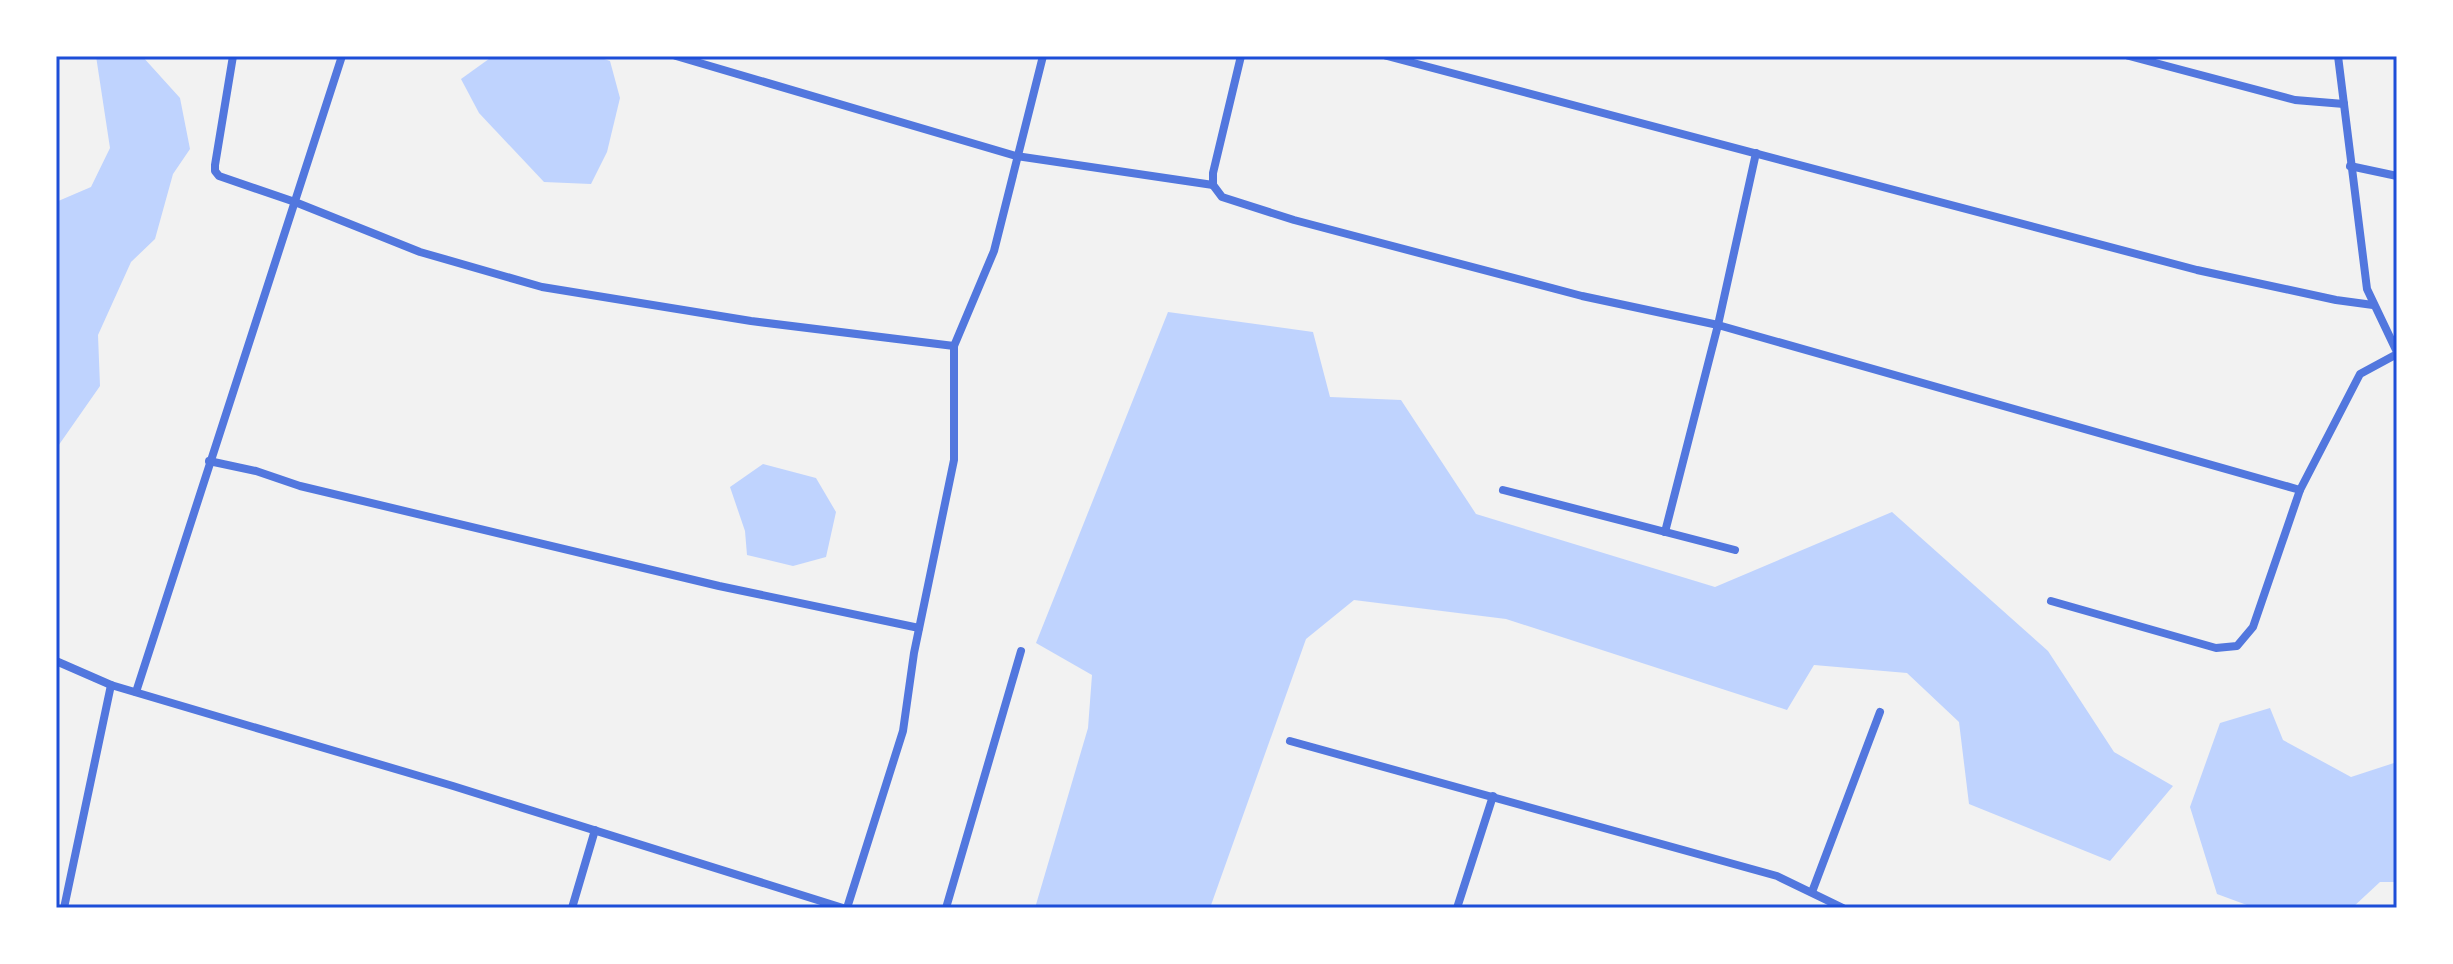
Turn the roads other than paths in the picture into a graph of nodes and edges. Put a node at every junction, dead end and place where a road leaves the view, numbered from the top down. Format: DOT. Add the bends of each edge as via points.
graph roads {
  1 [pos="233,56"];
  2 [pos="342,56"];
  3 [pos="676,56"];
  4 [pos="1043,56"];
  5 [pos="1241,56"];
  6 [pos="1387,56"];
  7 [pos="2129,56"];
  8 [pos="2338,56"];
  9 [pos="2344,104"];
  10 [pos="1756,153"];
  11 [pos="1016,156"];
  12 [pos="2350,166"];
  13 [pos="2397,176"];
  14 [pos="1213,185"];
  15 [pos="295,202"];
  16 [pos="2373,305"];
  17 [pos="1718,325"];
  18 [pos="954,346"];
  19 [pos="2397,353"];
  20 [pos="209,461"];
  21 [pos="1503,490"];
  22 [pos="2300,490"];
  23 [pos="1665,532"];
  24 [pos="1735,550"];
  25 [pos="2051,601"];
  26 [pos="919,628"];
  27 [pos="1021,651"];
  28 [pos="56,661"];
  29 [pos="111,685"];
  30 [pos="136,692"];
  31 [pos="1880,712"];
  32 [pos="1290,741"];
  33 [pos="1493,796"];
  34 [pos="595,830"];
  35 [pos="1812,892"];
  36 [pos="64,908"];
  37 [pos="572,908"];
  38 [pos="845,908"];
  39 [pos="946,908"];
  40 [pos="1457,908"];
  41 [pos="1843,908"];
  1 -- 15 [label="street" via="215,171"];
  2 -- 15 [label="street"];
  3 -- 11 [label="street"];
  4 -- 11 [label="street"];
  5 -- 14 [label="street"];
  6 -- 10 [label="street"];
  7 -- 9 [label="street" via="2295,100"];
  8 -- 9 [label="street"];
  9 -- 12 [label="street"];
  10 -- 16 [label="street" via="2197,270"];
  10 -- 17 [label="street"];
  11 -- 14 [label="street"];
  11 -- 18 [label="street" via="994,251"];
  12 -- 13 [label="street"];
  12 -- 16 [label="street"];
  14 -- 17 [label="street" via="1222,197 1294,220 1582,296"];
  15 -- 18 [label="street" via="420,252 542,287 751,321"];
  15 -- 20 [label="street"];
  16 -- 19 [label="street"];
  17 -- 22 [label="street"];
  17 -- 23 [label="street"];
  18 -- 26 [label="street" via="954,460"];
  19 -- 22 [label="street" via="2360,374"];
  20 -- 26 [label="street" via="703,583"];
  20 -- 30 [label="street"];
  21 -- 23 [label="street"];
  22 -- 25 [label="street" via="2253,627 2237,646 2216,648"];
  23 -- 24 [label="street"];
  26 -- 38 [label="street" via="903,731"];
  27 -- 39 [label="street"];
  28 -- 29 [label="street"];
  29 -- 30 [label="street"];
  29 -- 36 [label="street"];
  30 -- 34 [label="street"];
  31 -- 35 [label="street"];
  32 -- 33 [label="street"];
  33 -- 35 [label="street" via="1777,876"];
  33 -- 40 [label="street"];
  34 -- 37 [label="street"];
  34 -- 38 [label="street"];
  35 -- 41 [label="street"];
}
